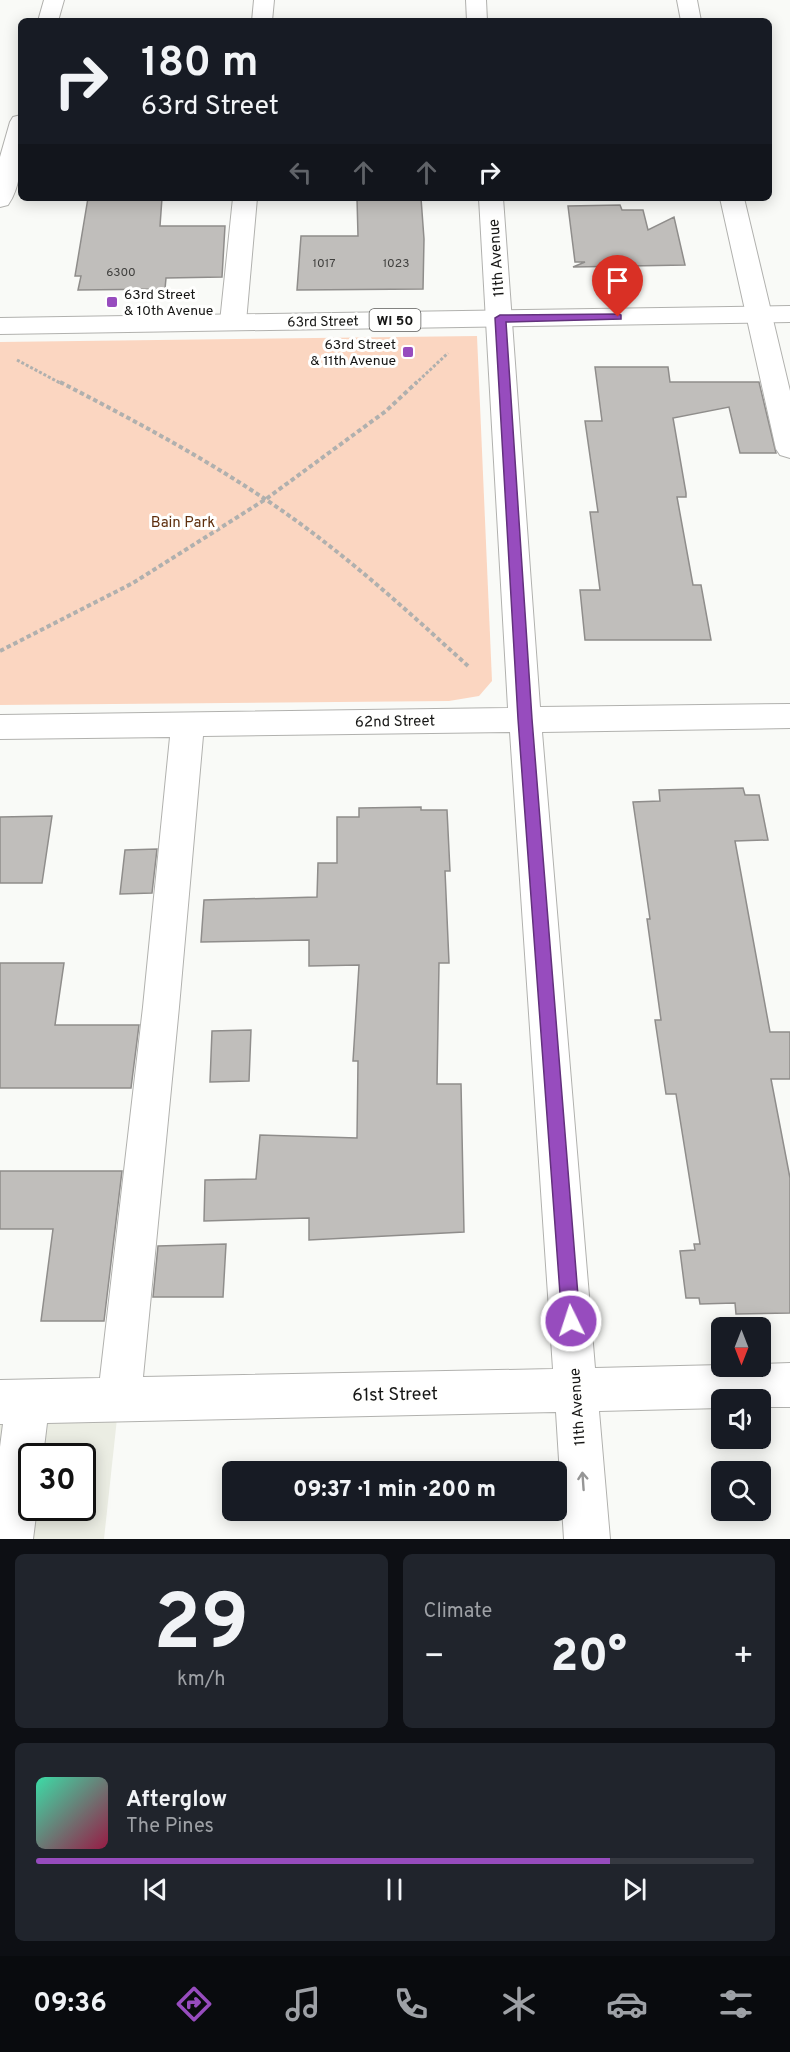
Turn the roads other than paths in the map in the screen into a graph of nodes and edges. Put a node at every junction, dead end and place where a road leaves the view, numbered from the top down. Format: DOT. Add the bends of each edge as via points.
graph roads {
  1 [pos="54,0"];
  2 [pos="264,0"];
  3 [pos="476,0"];
  4 [pos="687,0"];
  5 [pos="49,18"];
  6 [pos="262,18"];
  7 [pos="477,18"];
  8 [pos="690,18"];
  9 [pos="18,133"];
  10 [pos="0,200"];
  11 [pos="245,201"];
  12 [pos="491,201"];
  13 [pos="733,201"];
  14 [pos="790,314"];
  15 [pos="759,315"];
  16 [pos="500,318"];
  17 [pos="233,322"];
  18 [pos="0,326"];
  19 [pos="790,449"];
  20 [pos="790,716"];
  21 [pos="525,719"];
  22 [pos="188,723"];
  23 [pos="0,728"];
  24 [pos="790,1385"];
  25 [pos="576,1391"];
  26 [pos="119,1400"];
  27 [pos="14,1402"];
  28 [pos="10,1539"];
  29 [pos="587,1539"];
  1 -- 5 [label="street"];
  2 -- 6 [label="street"];
  3 -- 7 [label="street"];
  4 -- 8 [label="street"];
  9 -- 10 [label="street"];
  11 -- 17 [label="street"];
  12 -- 16 [label="street, 11th Avenue"];
  13 -- 15 [label="street"];
  14 -- 15 [label="street, 63rd Street / WI 50"];
  15 -- 16 [label="street, 63rd Street / WI 50"];
  15 -- 19 [label="street"];
  16 -- 17 [label="street, 63rd Street / WI 50"];
  16 -- 21 [label="street, 11th Avenue"];
  17 -- 18 [label="street, 63rd Street / WI 50"];
  20 -- 21 [label="street, 62nd Street"];
  21 -- 22 [label="street, 62nd Street"];
  21 -- 25 [label="street, 11th Avenue"];
  22 -- 23 [label="street, 62nd Street"];
  22 -- 26 [label="street"];
  24 -- 25 [label="street, 61st Street"];
  25 -- 26 [label="street, 61st Street"];
  29 -- 25 [label="street, 11th Avenue, one-way"];
  26 -- 27 [label="street, 61st Street"];
  27 -- 28 [label="street"];
}
